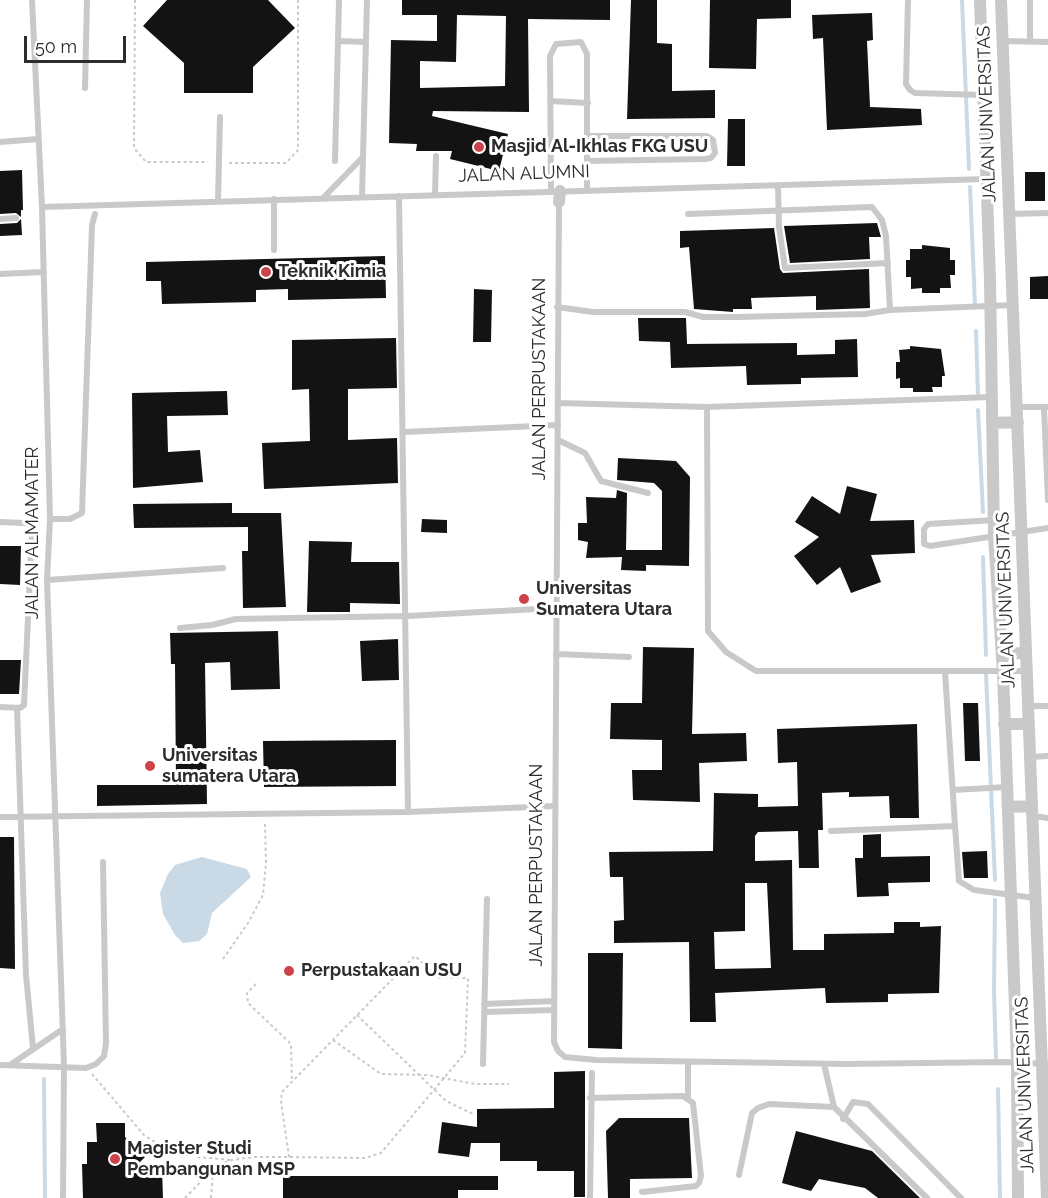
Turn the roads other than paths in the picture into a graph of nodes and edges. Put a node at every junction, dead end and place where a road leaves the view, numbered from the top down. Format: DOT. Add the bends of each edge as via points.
graph roads {
  1 [pos="32,0"];
  2 [pos="87,0"];
  3 [pos="339,0"];
  4 [pos="367,0"];
  5 [pos="908,0"];
  6 [pos="980,0"];
  7 [pos="1001,0"];
  8 [pos="1030,0"];
  9 [pos="339,41"];
  10 [pos="1003,41"];
  11 [pos="1030,41"];
  12 [pos="366,42"];
  13 [pos="1048,42"];
  14 [pos="85,88"];
  15 [pos="983,94"];
  16 [pos="1005,96"];
  17 [pos="550,101"];
  18 [pos="588,103"];
  19 [pos="220,117"];
  20 [pos="588,136"];
  21 [pos="38,139"];
  22 [pos="0,142"];
  23 [pos="436,156"];
  24 [pos="362,158"];
  25 [pos="335,161"];
  26 [pos="587,161"];
  27 [pos="1008,178"];
  28 [pos="986,179"];
  29 [pos="778,186"];
  30 [pos="587,190"];
  31 [pos="435,195"];
  32 [pos="556,195"];
  33 [pos="399,196"];
  34 [pos="324,197"];
  35 [pos="362,197"];
  36 [pos="274,199"];
  37 [pos="218,201"];
  38 [pos="42,207"];
  39 [pos="779,212"];
  40 [pos="1048,213"];
  41 [pos="95,214"];
  42 [pos="688,214"];
  43 [pos="1009,214"];
  44 [pos="16,218"];
  45 [pos="0,219"];
  46 [pos="274,250"];
  47 [pos="888,263"];
  48 [pos="44,272"];
  49 [pos="0,274"];
  50 [pos="1012,277"];
  51 [pos="990,279"];
  52 [pos="1013,305"];
  53 [pos="991,307"];
  54 [pos="557,308"];
  55 [pos="890,310"];
  56 [pos="991,397"];
  57 [pos="558,403"];
  58 [pos="707,407"];
  59 [pos="1017,407"];
  60 [pos="1046,407"];
  61 [pos="1018,422"];
  62 [pos="992,423"];
  63 [pos="558,425"];
  64 [pos="404,432"];
  65 [pos="558,440"];
  66 [pos="648,493"];
  67 [pos="1048,500"];
  68 [pos="50,519"];
  69 [pos="995,520"];
  70 [pos="0,522"];
  71 [pos="1048,528"];
  72 [pos="1020,533"];
  73 [pos="994,536"];
  74 [pos="223,568"];
  75 [pos="47,580"];
  76 [pos="556,608"];
  77 [pos="407,616"];
  78 [pos="180,628"];
  79 [pos="1026,653"];
  80 [pos="556,654"];
  81 [pos="1002,654"];
  82 [pos="629,657"];
  83 [pos="1027,671"];
  84 [pos="945,672"];
  85 [pos="1003,672"];
  86 [pos="1028,706"];
  87 [pos="1048,706"];
  88 [pos="0,707"];
  89 [pos="17,708"];
  90 [pos="1004,724"];
  91 [pos="1029,724"];
  92 [pos="1048,756"];
  93 [pos="1030,757"];
  94 [pos="1007,787"];
  95 [pos="953,790"];
  96 [pos="555,806"];
  97 [pos="1008,807"];
  98 [pos="1033,811"];
  99 [pos="408,812"];
  100 [pos="0,817"];
  101 [pos="20,817"];
  102 [pos="54,818"];
  103 [pos="1048,818"];
  104 [pos="955,826"];
  105 [pos="831,831"];
  106 [pos="103,862"];
  107 [pos="1011,896"];
  108 [pos="1036,898"];
  109 [pos="487,899"];
  110 [pos="1043,938"];
  111 [pos="554,1001"];
  112 [pos="484,1004"];
  113 [pos="554,1010"];
  114 [pos="484,1012"];
  115 [pos="63,1029"];
  116 [pos="33,1048"];
  117 [pos="688,1062"];
  118 [pos="1017,1062"];
  119 [pos="483,1064"];
  120 [pos="824,1064"];
  121 [pos="1045,1064"];
  122 [pos="0,1065"];
  123 [pos="10,1065"];
  124 [pos="64,1066"];
  125 [pos="592,1073"];
  126 [pos="590,1098"];
  127 [pos="688,1098"];
  128 [pos="834,1107"];
  129 [pos="843,1119"];
  130 [pos="739,1175"];
  131 [pos="642,1192"];
  132 [pos="63,1198"];
  133 [pos="590,1198"];
  134 [pos="927,1198"];
  135 [pos="961,1198"];
  136 [pos="1018,1198"];
  137 [pos="1047,1198"];
  1 -- 21 [label="lane, JALAN ALMAMATER"];
  2 -- 14 [label="lane"];
  3 -- 9 [label="lane"];
  4 -- 12 [label="lane"];
  5 -- 15 [label="lane" via="906,84 910,90"];
  6 -- 15 [label="street, JALAN UNIVERSITAS"];
  7 -- 10 [label="street, JALAN UNIVERSITAS"];
  8 -- 11 [label="lane"];
  9 -- 12 [label="lane"];
  9 -- 25 [label="lane"];
  10 -- 11 [label="lane"];
  10 -- 16 [label="street, JALAN UNIVERSITAS"];
  11 -- 13 [label="lane"];
  12 -- 24 [label="lane"];
  15 -- 16 [label="street"];
  15 -- 28 [label="street, JALAN UNIVERSITAS"];
  16 -- 27 [label="street, JALAN UNIVERSITAS"];
  17 -- 18 [label="lane"];
  17 -- 18 [label="lane, JALAN PERPUSTAKAAN" via="552,48 556,44 580,42 587,54"];
  17 -- 32 [label="lane, JALAN PERPUSTAKAAN"];
  18 -- 20 [label="lane"];
  19 -- 37 [label="lane"];
  20 -- 26 [label="lane"];
  20 -- 26 [label="lane" via="707,136 713,140 715,153 705,159"];
  21 -- 22 [label="lane"];
  21 -- 38 [label="lane, JALAN ALMAMATER"];
  23 -- 31 [label="lane"];
  24 -- 34 [label="lane"];
  24 -- 35 [label="lane"];
  26 -- 30 [label="lane"];
  27 -- 28 [label="street, JALAN ALUMNI"];
  27 -- 43 [label="street, JALAN UNIVERSITAS"];
  28 -- 29 [label="lane, JALAN ALUMNI"];
  28 -- 51 [label="street, JALAN UNIVERSITAS"];
  29 -- 30 [label="lane, JALAN ALUMNI"];
  29 -- 39 [label="lane"];
  30 -- 32 [label="lane, JALAN ALUMNI"];
  31 -- 32 [label="lane, JALAN ALUMNI"];
  31 -- 33 [label="lane, JALAN ALUMNI"];
  32 -- 54 [label="lane, JALAN PERPUSTAKAAN"];
  33 -- 35 [label="lane, JALAN ALUMNI"];
  33 -- 64 [label="lane"];
  34 -- 35 [label="lane, JALAN ALUMNI"];
  34 -- 36 [label="lane, JALAN ALUMNI"];
  36 -- 37 [label="lane, JALAN ALUMNI"];
  36 -- 46 [label="lane"];
  37 -- 38 [label="lane, JALAN ALUMNI"];
  38 -- 48 [label="lane, JALAN ALMAMATER"];
  39 -- 42 [label="lane"];
  39 -- 47 [label="lane" via="872,207 882,220"];
  39 -- 47 [label="lane" via="786,268"];
  40 -- 43 [label="lane"];
  41 -- 68 [label="lane" via="82,513 70,519"];
  43 -- 50 [label="street, JALAN UNIVERSITAS"];
  44 -- 45 [label="lane"];
  47 -- 55 [label="lane"];
  48 -- 49 [label="lane"];
  48 -- 68 [label="lane, JALAN ALMAMATER"];
  50 -- 51 [label="street"];
  50 -- 52 [label="street, JALAN UNIVERSITAS"];
  51 -- 53 [label="street, JALAN UNIVERSITAS"];
  52 -- 53 [label="lane"];
  52 -- 59 [label="street, JALAN UNIVERSITAS"];
  53 -- 55 [label="lane"];
  53 -- 56 [label="street, JALAN UNIVERSITAS"];
  54 -- 55 [label="lane" via="685,312 703,317 865,314"];
  54 -- 57 [label="lane, JALAN PERPUSTAKAAN"];
  56 -- 58 [label="lane"];
  56 -- 62 [label="street, JALAN UNIVERSITAS"];
  57 -- 58 [label="lane"];
  57 -- 63 [label="lane, JALAN PERPUSTAKAAN"];
  58 -- 84 [label="lane" via="708,631 726,652 756,671"];
  59 -- 60 [label="lane"];
  59 -- 61 [label="street, JALAN UNIVERSITAS"];
  60 -- 67 [label="lane"];
  61 -- 62 [label="street"];
  61 -- 72 [label="street, JALAN UNIVERSITAS"];
  62 -- 69 [label="street, JALAN UNIVERSITAS"];
  63 -- 64 [label="lane"];
  63 -- 65 [label="lane, JALAN PERPUSTAKAAN"];
  64 -- 77 [label="lane"];
  65 -- 66 [label="lane" via="585,453 605,484"];
  65 -- 76 [label="lane, JALAN PERPUSTAKAAN"];
  68 -- 75 [label="lane, JALAN ALMAMATER"];
  69 -- 73 [label="street, JALAN UNIVERSITAS"];
  69 -- 73 [label="lane" via="928,524 924,544"];
  70 -- 89 [label="lane" via="24,523 32,531 24,705"];
  71 -- 72 [label="lane"];
  72 -- 73 [label="lane"];
  72 -- 79 [label="street, JALAN UNIVERSITAS"];
  73 -- 81 [label="street, JALAN UNIVERSITAS"];
  74 -- 75 [label="lane"];
  75 -- 102 [label="lane, JALAN ALMAMATER"];
  76 -- 77 [label="lane"];
  76 -- 80 [label="lane, JALAN PERPUSTAKAAN"];
  77 -- 78 [label="lane" via="236,619 212,626"];
  77 -- 99 [label="lane"];
  79 -- 81 [label="street"];
  79 -- 83 [label="street, JALAN UNIVERSITAS"];
  80 -- 82 [label="lane"];
  80 -- 96 [label="lane, JALAN PERPUSTAKAAN"];
  81 -- 85 [label="street, JALAN UNIVERSITAS"];
  83 -- 85 [label="lane"];
  83 -- 86 [label="street, JALAN UNIVERSITAS"];
  84 -- 85 [label="lane"];
  84 -- 95 [label="lane"];
  85 -- 90 [label="street, JALAN UNIVERSITAS"];
  86 -- 87 [label="lane"];
  86 -- 91 [label="street, JALAN UNIVERSITAS"];
  88 -- 89 [label="lane"];
  89 -- 101 [label="lane"];
  90 -- 91 [label="street"];
  90 -- 94 [label="street, JALAN UNIVERSITAS"];
  91 -- 93 [label="street, JALAN UNIVERSITAS"];
  92 -- 93 [label="lane"];
  93 -- 98 [label="street, JALAN UNIVERSITAS"];
  94 -- 95 [label="lane"];
  94 -- 97 [label="street, JALAN UNIVERSITAS"];
  95 -- 104 [label="lane"];
  96 -- 99 [label="lane"];
  96 -- 111 [label="lane, JALAN PERPUSTAKAAN"];
  97 -- 98 [label="street"];
  97 -- 107 [label="street, JALAN UNIVERSITAS"];
  98 -- 103 [label="lane"];
  98 -- 108 [label="street, JALAN UNIVERSITAS"];
  99 -- 102 [label="lane"];
  100 -- 101 [label="lane"];
  101 -- 102 [label="lane"];
  101 -- 116 [label="lane"];
  102 -- 115 [label="lane, JALAN ALMAMATER"];
  104 -- 105 [label="lane"];
  104 -- 107 [label="lane" via="959,881 974,890"];
  106 -- 124 [label="lane" via="104,1056 86,1068"];
  107 -- 108 [label="lane"];
  107 -- 118 [label="street, JALAN UNIVERSITAS"];
  108 -- 110 [label="street, JALAN UNIVERSITAS"];
  109 -- 112 [label="lane"];
  110 -- 121 [label="street, JALAN UNIVERSITAS"];
  111 -- 112 [label="lane"];
  111 -- 113 [label="lane, JALAN PERPUSTAKAAN"];
  112 -- 114 [label="lane"];
  113 -- 114 [label="lane"];
  113 -- 117 [label="lane, JALAN PERPUSTAKAAN" via="554,1042 565,1057"];
  114 -- 119 [label="lane"];
  115 -- 116 [label="lane"];
  115 -- 124 [label="lane, JALAN ALMAMATER"];
  116 -- 123 [label="lane"];
  117 -- 120 [label="lane, JALAN PERPUSTAKAAN"];
  117 -- 127 [label="lane"];
  118 -- 120 [label="lane, JALAN PERPUSTAKAAN"];
  118 -- 121 [label="lane, JALAN PERPUSTAKAAN"];
  118 -- 136 [label="street, JALAN UNIVERSITAS"];
  120 -- 128 [label="lane"];
  121 -- 137 [label="street, JALAN UNIVERSITAS"];
  122 -- 123 [label="lane"];
  123 -- 124 [label="lane"];
  124 -- 132 [label="lane, JALAN ALMAMATER"];
  125 -- 126 [label="lane"];
  126 -- 127 [label="lane"];
  126 -- 133 [label="lane"];
  127 -- 131 [label="lane" via="693,1103 702,1176 699,1183"];
  128 -- 129 [label="lane"];
  128 -- 130 [label="lane" via="769,1104 758,1108 752,1113"];
  129 -- 134 [label="lane"];
  129 -- 135 [label="lane" via="853,1102 868,1104"];
}
